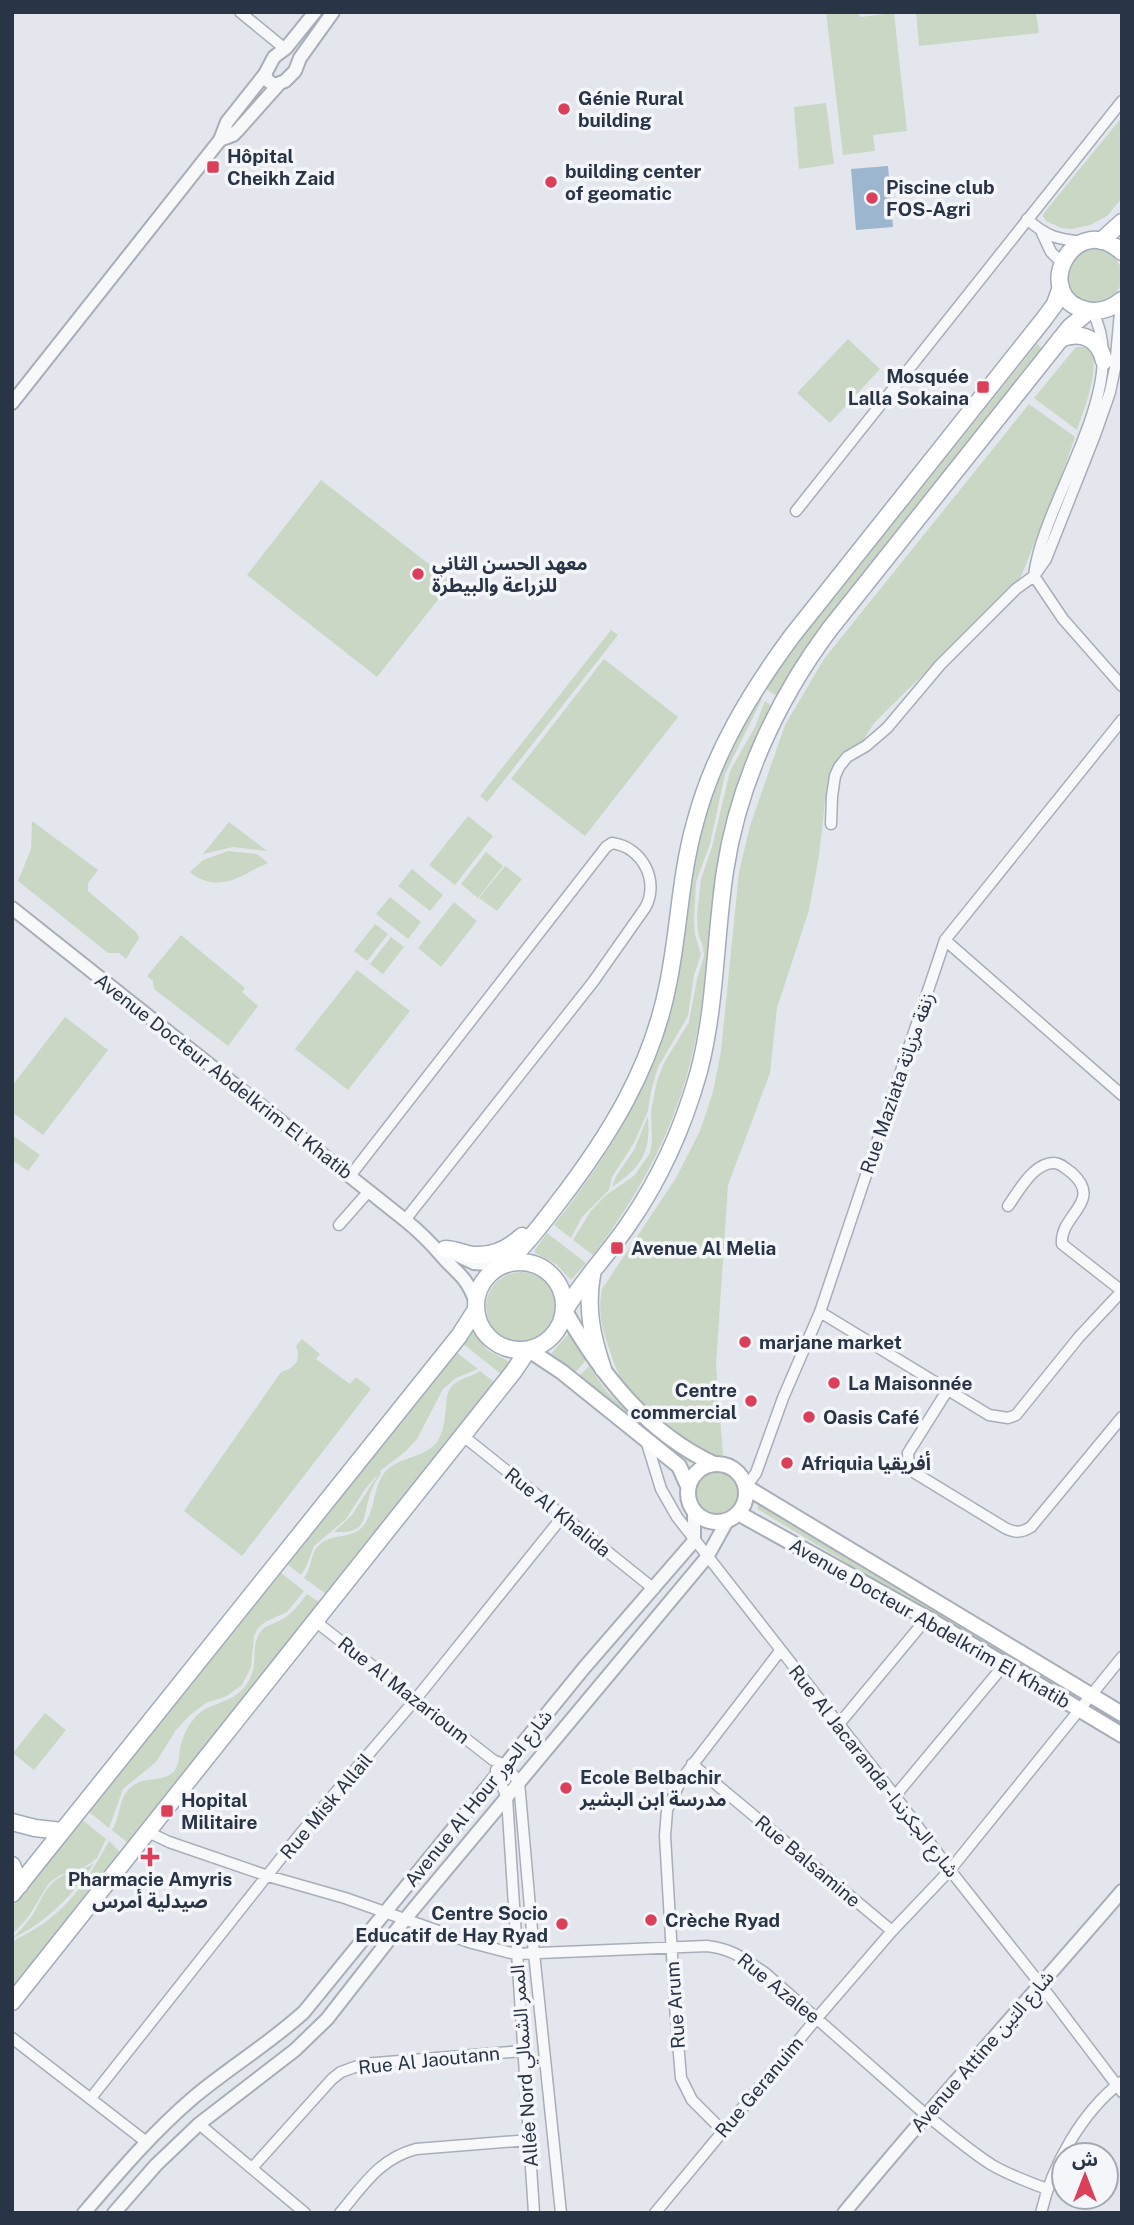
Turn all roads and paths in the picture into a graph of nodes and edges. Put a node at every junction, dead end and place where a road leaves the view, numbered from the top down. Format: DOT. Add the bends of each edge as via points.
graph roads {
  1 [pos="240,12"];
  2 [pos="315,12"];
  3 [pos="334,12"];
  4 [pos="285,48"];
  5 [pos="300,58"];
  6 [pos="265,74"];
  7 [pos="279,84"];
  8 [pos="1122,101"];
  9 [pos="220,140"];
  10 [pos="1027,219"];
  11 [pos="1122,222"];
  12 [pos="1042,233"];
  13 [pos="1101,241"];
  14 [pos="1083,242"];
  15 [pos="1122,252"];
  16 [pos="1062,263"];
  17 [pos="1061,287"];
  18 [pos="1121,300"];
  19 [pos="1090,311"];
  20 [pos="1060,339"];
  21 [pos="1104,361"];
  22 [pos="13,402"];
  23 [pos="796,511"];
  24 [pos="1034,576"];
  25 [pos="1122,686"];
  26 [pos="1122,720"];
  27 [pos="831,824"];
  28 [pos="12,908"];
  29 [pos="945,940"];
  30 [pos="1122,1095"];
  31 [pos="349,1176"];
  32 [pos="369,1191"];
  33 [pos="1008,1206"];
  34 [pos="405,1220"];
  35 [pos="542,1224"];
  36 [pos="339,1225"];
  37 [pos="440,1247"];
  38 [pos="503,1265"];
  39 [pos="592,1272"];
  40 [pos="1122,1291"];
  41 [pos="475,1305"];
  42 [pos="565,1311"];
  43 [pos="820,1312"];
  44 [pos="529,1350"];
  45 [pos="603,1368"];
  46 [pos="947,1391"];
  47 [pos="1122,1417"];
  48 [pos="462,1435"];
  49 [pos="646,1440"];
  50 [pos="714,1464"];
  51 [pos="688,1486"];
  52 [pos="746,1487"];
  53 [pos="694,1512"];
  54 [pos="563,1516"];
  55 [pos="732,1517"];
  56 [pos="694,1541"];
  57 [pos="707,1557"];
  58 [pos="654,1589"];
  59 [pos="927,1618"];
  60 [pos="315,1620"];
  61 [pos="780,1651"];
  62 [pos="1122,1657"];
  63 [pos="1004,1665"];
  64 [pos="1091,1696"];
  65 [pos="415,1699"];
  66 [pos="1080,1710"];
  67 [pos="1122,1714"];
  68 [pos="839,1724"];
  69 [pos="1122,1735"];
  70 [pos="692,1764"];
  71 [pos="498,1766"];
  72 [pos="519,1782"];
  73 [pos="895,1796"];
  74 [pos="506,1798"];
  75 [pos="12,1822"];
  76 [pos="62,1831"];
  77 [pos="148,1832"];
  78 [pos="12,1865"];
  79 [pos="950,1870"];
  80 [pos="268,1876"];
  81 [pos="16,1889"];
  82 [pos="1122,1891"];
  83 [pos="386,1912"];
  84 [pos="406,1918"];
  85 [pos="892,1931"];
  86 [pos="671,1949"];
  87 [pos="534,1953"];
  88 [pos="515,1954"];
  89 [pos="1041,1985"];
  90 [pos="12,2002"];
  91 [pos="817,2018"];
  92 [pos="12,2038"];
  93 [pos="522,2051"];
  94 [pos="1120,2086"];
  95 [pos="91,2098"];
  96 [pos="925,2114"];
  97 [pos="199,2124"];
  98 [pos="722,2130"];
  99 [pos="530,2140"];
  100 [pos="145,2141"];
  101 [pos="253,2167"];
  102 [pos="1047,2189"];
  103 [pos="84,2213"];
  104 [pos="114,2213"];
  105 [pos="305,2213"];
  106 [pos="340,2213"];
  107 [pos="534,2213"];
  108 [pos="561,2213"];
  109 [pos="655,2213"];
  110 [pos="844,2213"];
  111 [pos="1041,2213"];
  1 -- 4 [label="street"];
  2 -- 4 [label="street"];
  3 -- 5 [label="street"];
  4 -- 5 [label="street" via="297,51"];
  4 -- 6 [label="street"];
  5 -- 7 [label="street" via="295,71"];
  6 -- 7 [label="street" via="268,81"];
  6 -- 9 [label="street" via="227,122"];
  7 -- 9 [label="street" via="239,130"];
  8 -- 10 [label="street"];
  9 -- 22 [label="street"];
  10 -- 12 [label="street"];
  10 -- 23 [label="street"];
  11 -- 13 [label="main road"];
  12 -- 14 [label="street"];
  12 -- 16 [label="street"];
  13 -- 14 [label="main road"];
  13 -- 15 [label="main road"];
  14 -- 16 [label="main road"];
  16 -- 17 [label="main road"];
  17 -- 19 [label="main road" via="1071,303"];
  17 -- 35 [label="main road" via="1044,319 792,636 735,723 695,821 668,987 647,1055 600,1147"];
  18 -- 19 [label="main road" via="1108,309"];
  18 -- 24 [label="street" via="1115,368 1104,411 1051,549"];
  19 -- 20 [label="main road"];
  19 -- 21 [label="street" via="1102,335"];
  20 -- 21 [label="main road" via="1073,335 1090,339 1100,347"];
  20 -- 39 [label="main road" via="829,630 782,704 753,768 732,836 707,1031 688,1107 646,1197"];
  21 -- 24 [label="street" via="1096,400 1040,548"];
  24 -- 25 [label="street" via="1063,619"];
  24 -- 27 [label="street" via="940,665 887,728 839,766"];
  26 -- 29 [label="street, Rue Maziata زنقة مزياتة"];
  28 -- 31 [label="street, Avenue Docteur Abdelkrim El Khatib"];
  29 -- 30 [label="street"];
  29 -- 43 [label="street, Rue Maziata زنقة مزياتة"];
  31 -- 32 [label="street, Avenue Docteur Abdelkrim El Khatib"];
  31 -- 34 [label="street" via="606,847 612,843 626,847 649,871 650,898 645,908 593,982"];
  32 -- 34 [label="street, Avenue Docteur Abdelkrim El Khatib"];
  32 -- 36 [label="street"];
  33 -- 40 [label="street" via="1036,1169 1062,1164 1082,1183 1084,1194 1061,1235 1062,1244"];
  34 -- 37 [label="street, Avenue Docteur Abdelkrim El Khatib"];
  35 -- 37 [label="main road" via="493,1254"];
  35 -- 38 [label="main road"];
  37 -- 38 [label="street" via="474,1263"];
  37 -- 41 [label="street" via="443,1257 466,1280"];
  38 -- 41 [label="main road" via="487,1276"];
  38 -- 42 [label="main road" via="527,1262 547,1271 561,1288"];
  39 -- 42 [label="main road"];
  39 -- 45 [label="main road" via="590,1327"];
  40 -- 46 [label="street" via="1016,1415 989,1415"];
  41 -- 44 [label="main road" via="479,1323 494,1341"];
  41 -- 76 [label="main road" via="459,1336"];
  42 -- 44 [label="main road" via="549,1340"];
  42 -- 45 [label="main road"];
  43 -- 46 [label="street"];
  43 -- 52 [label="street, Rue Maziata زنقة مزياتة" via="757,1470"];
  44 -- 48 [label="main road"];
  44 -- 49 [label="main road"];
  45 -- 50 [label="main road" via="643,1416 683,1448"];
  46 -- 47 [label="street" via="908,1453 909,1467 1015,1532 1031,1527"];
  48 -- 54 [label="street, Rue Al Khalida"];
  48 -- 60 [label="main road"];
  49 -- 51 [label="main road" via="679,1466"];
  49 -- 56 [label="street, Rue Al Jacaranda - شارع الجكرندا" via="668,1504"];
  50 -- 51 [label="main road" via="701,1469"];
  50 -- 52 [label="main road" via="734,1470"];
  51 -- 53 [label="main road"];
  52 -- 55 [label="main road" via="745,1501"];
  52 -- 64 [label="main road, Avenue Docteur Abdelkrim El Khatib"];
  53 -- 55 [label="main road" via="712,1522"];
  53 -- 56 [label="street"];
  54 -- 58 [label="street, Rue Al Khalida"];
  54 -- 65 [label="street, Rue Misk Allail"];
  55 -- 57 [label="street, Avenue Al Hour شارع الحور"];
  55 -- 59 [label="main road, Avenue Docteur Abdelkrim El Khatib"];
  56 -- 57 [label="street, Rue Al Jacaranda - شارع الجكرندا"];
  56 -- 58 [label="street, Avenue Al Hour شارع الحور"];
  57 -- 61 [label="street, Rue Al Jacaranda - شارع الجكرندا"];
  57 -- 72 [label="street, Avenue Al Hour شارع الحور"];
  58 -- 71 [label="street, Avenue Al Hour شارع الحور"];
  59 -- 63 [label="main road, Avenue Docteur Abdelkrim El Khatib"];
  59 -- 68 [label="street"];
  60 -- 65 [label="street, Rue Al Mazarioum"];
  60 -- 77 [label="main road"];
  61 -- 68 [label="street, Rue Al Jacaranda - شارع الجكرندا"];
  61 -- 70 [label="street, Rue Arum"];
  62 -- 64 [label="street, Rue Geranuim"];
  63 -- 66 [label="main road, Avenue Docteur Abdelkrim El Khatib"];
  63 -- 73 [label="street"];
  64 -- 66 [label="street, Rue Geranuim"];
  64 -- 67 [label="main road, Avenue Docteur Abdelkrim El Khatib"];
  65 -- 71 [label="street, Rue Al Mazarioum"];
  65 -- 80 [label="street, Rue Misk Allail"];
  66 -- 69 [label="main road, Avenue Docteur Abdelkrim El Khatib"];
  66 -- 79 [label="street, Rue Geranuim"];
  68 -- 73 [label="street, Rue Al Jacaranda - شارع الجكرندا"];
  70 -- 85 [label="street, Rue Balsamine"];
  70 -- 86 [label="street, Rue Arum" via="667,1810"];
  71 -- 72 [label="street"];
  71 -- 74 [label="street, Allée Nord الممر الشمالي"];
  71 -- 83 [label="street, Avenue Al Hour شارع الحور"];
  72 -- 74 [label="street, Avenue Al Hour شارع الحور"];
  72 -- 87 [label="street, Allée Nord الممر الشمالي"];
  73 -- 79 [label="street, Rue Al Jacaranda - شارع الجكرندا"];
  74 -- 84 [label="street, Avenue Al Hour شارع الحور"];
  74 -- 88 [label="street, Allée Nord الممر الشمالي"];
  75 -- 76 [label="main road"];
  76 -- 81 [label="main road"];
  77 -- 80 [label="street, Rue Azalee"];
  77 -- 90 [label="main road"];
  78 -- 81 [label="main road"];
  79 -- 85 [label="street, Rue Geranuim"];
  79 -- 89 [label="street, Rue Al Jacaranda - شارع الجكرندا"];
  80 -- 83 [label="street, Rue Azalee"];
  80 -- 95 [label="street, Rue Misk Allail"];
  82 -- 89 [label="street, Avenue Attine شارع التين"];
  83 -- 84 [label="street, Rue Azalee"];
  83 -- 100 [label="street, Avenue Al Hour شارع الحور" via="304,2012"];
  84 -- 88 [label="street, Rue Azalee"];
  84 -- 97 [label="street, Avenue Al Hour شارع الحور" via="312,2035"];
  85 -- 91 [label="street, Rue Geranuim"];
  86 -- 87 [label="street, Rue Azalee"];
  86 -- 91 [label="street, Rue Azalee" via="707,1946 736,1953"];
  86 -- 98 [label="street, Rue Arum" via="681,2078 692,2100"];
  87 -- 88 [label="street, Rue Azalee"];
  87 -- 108 [label="street, Allée Nord الممر الشمالي"];
  88 -- 93 [label="street, Allée Nord الممر الشمالي"];
  89 -- 94 [label="street, Rue Al Jacaranda - شارع الجكرندا"];
  89 -- 96 [label="street, Avenue Attine شارع التين"];
  91 -- 96 [label="street, Rue Azalee"];
  91 -- 98 [label="street, Rue Geranuim"];
  92 -- 95 [label="street"];
  93 -- 99 [label="street, Allée Nord الممر الشمالي"];
  93 -- 101 [label="street, Rue Al Jaoutann" via="363,2064 341,2072"];
  94 -- 102 [label="street" via="1080,2126"];
  95 -- 100 [label="street"];
  96 -- 102 [label="street, Rue Azalee" via="992,2165"];
  96 -- 110 [label="street, Avenue Attine شارع التين"];
  97 -- 101 [label="street"];
  97 -- 104 [label="street, Avenue Al Hour شارع الحور"];
  98 -- 109 [label="street, Rue Geranuim"];
  99 -- 106 [label="street" via="402,2153 379,2167"];
  99 -- 107 [label="street, Allée Nord الممر الشمالي"];
  100 -- 103 [label="street, Avenue Al Hour شارع الحور"];
  101 -- 105 [label="street"];
  102 -- 111 [label="street"];
}
